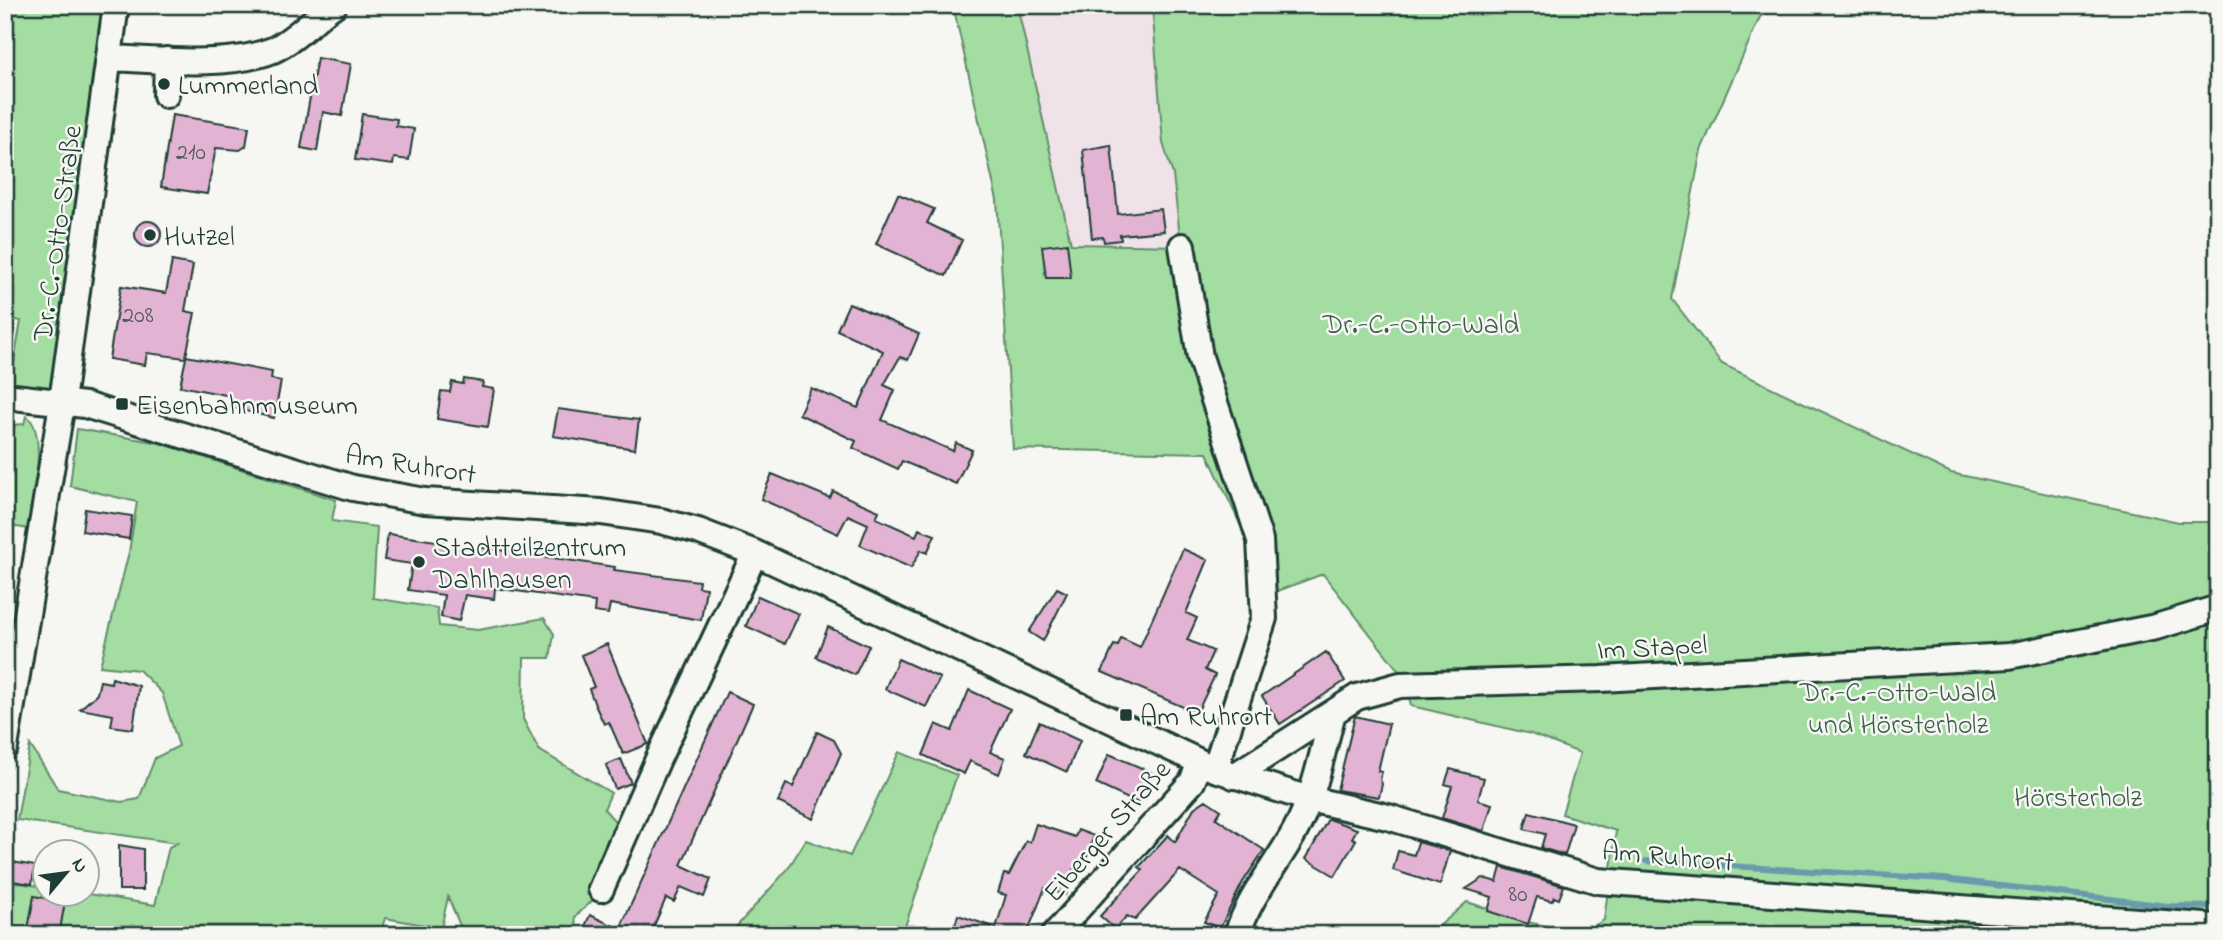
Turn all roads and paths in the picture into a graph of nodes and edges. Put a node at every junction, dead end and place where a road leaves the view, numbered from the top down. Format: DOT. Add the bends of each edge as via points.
graph roads {
  1 [pos="116,5"];
  2 [pos="334,5"];
  3 [pos="110,58"];
  4 [pos="167,60"];
  5 [pos="166,95"];
  6 [pos="1182,246"];
  7 [pos="5,396"];
  8 [pos="62,402"];
  9 [pos="755,553"];
  10 [pos="2218,608"];
  11 [pos="1333,713"];
  12 [pos="5,747"];
  13 [pos="1216,769"];
  14 [pos="1309,799"];
  15 [pos="601,889"];
  16 [pos="2218,927"];
  17 [pos="1054,935"];
  18 [pos="1237,935"];
  1 -- 3 [label="street, Dr.-C.-Otto-Straße"];
  2 -- 4 [label="street" via="272,50 196,62"];
  3 -- 4 [label="street"];
  3 -- 8 [label="street, Dr.-C.-Otto-Straße"];
  4 -- 5 [label="street"];
  6 -- 13 [label="street" via="1199,357 1260,540 1264,618"];
  7 -- 8 [label="street, Am Ruhrort"];
  8 -- 9 [label="street, Am Ruhrort" via="85,405 353,488 425,501 601,512 661,521"];
  8 -- 12 [label="street, Dr.-C.-Otto-Straße"];
  9 -- 13 [label="street, Am Ruhrort"];
  9 -- 15 [label="street"];
  10 -- 11 [label="street, Im Stapel" via="2156,628 2009,656 1601,679 1418,684 1370,691"];
  11 -- 13 [label="street, Eiberger Straße"];
  11 -- 14 [label="street"];
  13 -- 14 [label="street, Am Ruhrort"];
  13 -- 17 [label="street, Eiberger Straße" via="1192,782"];
  14 -- 16 [label="street, Am Ruhrort" via="1388,817 1598,881"];
  14 -- 18 [label="street"];
}
